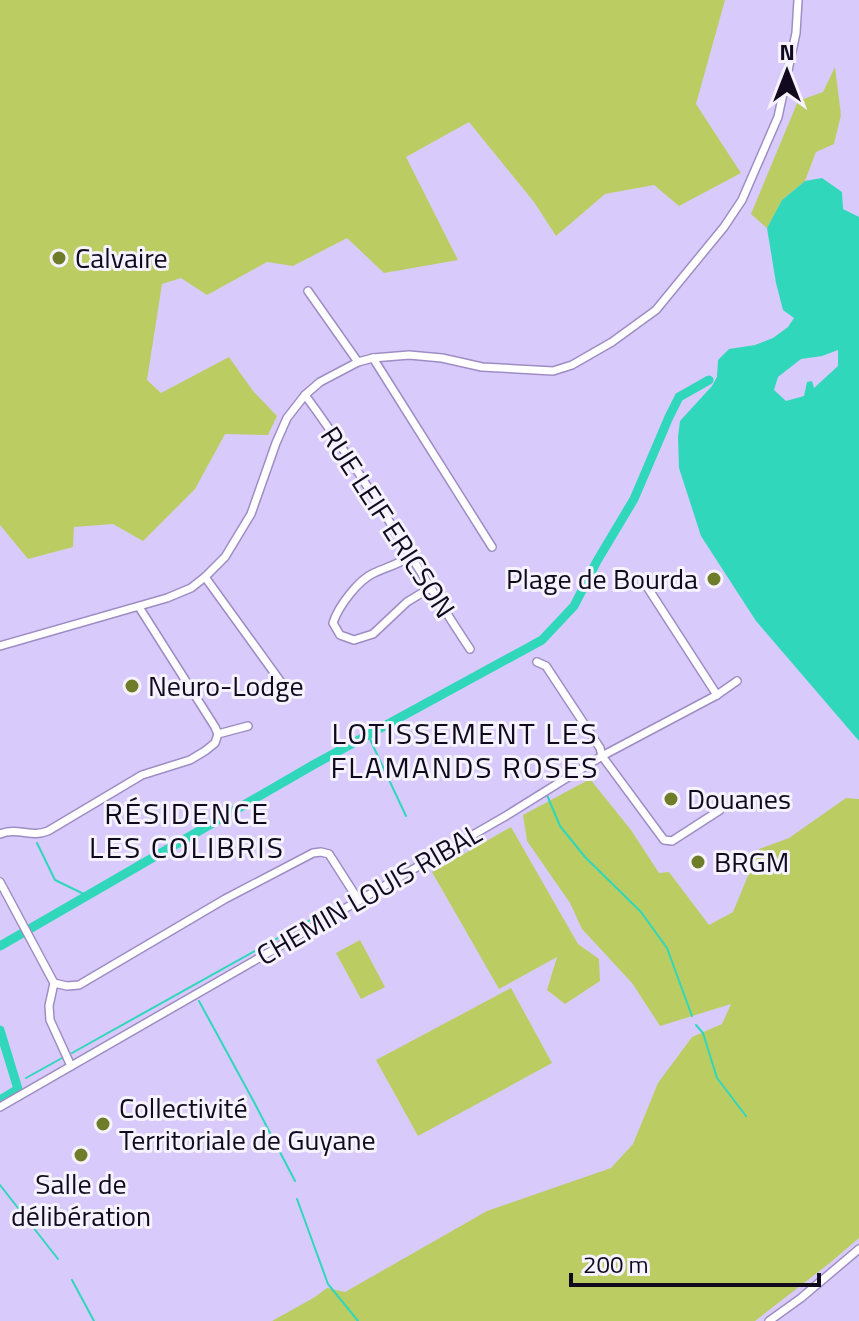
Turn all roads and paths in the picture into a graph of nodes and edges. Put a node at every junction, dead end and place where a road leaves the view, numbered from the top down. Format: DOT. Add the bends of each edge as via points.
graph roads {
  1 [pos="798,0"];
  2 [pos="308,291"];
  3 [pos="373,358"];
  4 [pos="358,362"];
  5 [pos="305,395"];
  6 [pos="492,547"];
  7 [pos="411,556"];
  8 [pos="205,577"];
  9 [pos="644,582"];
  10 [pos="430,588"];
  11 [pos="139,607"];
  12 [pos="0,646"];
  13 [pos="470,649"];
  14 [pos="537,662"];
  15 [pos="737,681"];
  16 [pos="283,685"];
  17 [pos="717,695"];
  18 [pos="248,726"];
  19 [pos="218,734"];
  20 [pos="602,756"];
  21 [pos="720,810"];
  22 [pos="0,834"];
  23 [pos="0,882"];
  24 [pos="359,901"];
  25 [pos="54,983"];
  26 [pos="71,1066"];
  27 [pos="0,1107"];
  28 [pos="859,1249"];
  29 [pos="769,1321"];
  1 -- 3 [label="street" via="778,117 742,200 656,310 599,350 553,371 409,355"];
  2 -- 4 [label="street"];
  3 -- 4 [label="street"];
  3 -- 6 [label="street"];
  4 -- 5 [label="street"];
  5 -- 7 [label="street, RUE LEIF ERICSON"];
  5 -- 8 [label="street" via="287,418 251,514 225,557"];
  7 -- 10 [label="street, RUE LEIF ERICSON"];
  7 -- 10 [label="street" via="370,574 350,594 333,623 340,635 354,640 373,634"];
  8 -- 11 [label="street" via="191,588"];
  8 -- 16 [label="street"];
  9 -- 17 [label="street"];
  10 -- 13 [label="street, RUE LEIF ERICSON"];
  11 -- 12 [label="street"];
  11 -- 19 [label="street"];
  14 -- 20 [label="street" via="546,666"];
  15 -- 17 [label="street, CHEMIN LOUIS RIBAL"];
  17 -- 20 [label="street, CHEMIN LOUIS RIBAL"];
  18 -- 19 [label="street"];
  19 -- 22 [label="street" via="215,743 190,760 142,775 48,831"];
  20 -- 21 [label="street" via="664,840 672,841"];
  20 -- 24 [label="street, CHEMIN LOUIS RIBAL"];
  23 -- 25 [label="street"];
  24 -- 25 [label="street" via="329,854 313,853 79,985"];
  24 -- 26 [label="street, CHEMIN LOUIS RIBAL"];
  25 -- 26 [label="street" via="50,1020"];
  26 -- 27 [label="street, CHEMIN LOUIS RIBAL"];
  28 -- 29 [label="street"];
}
